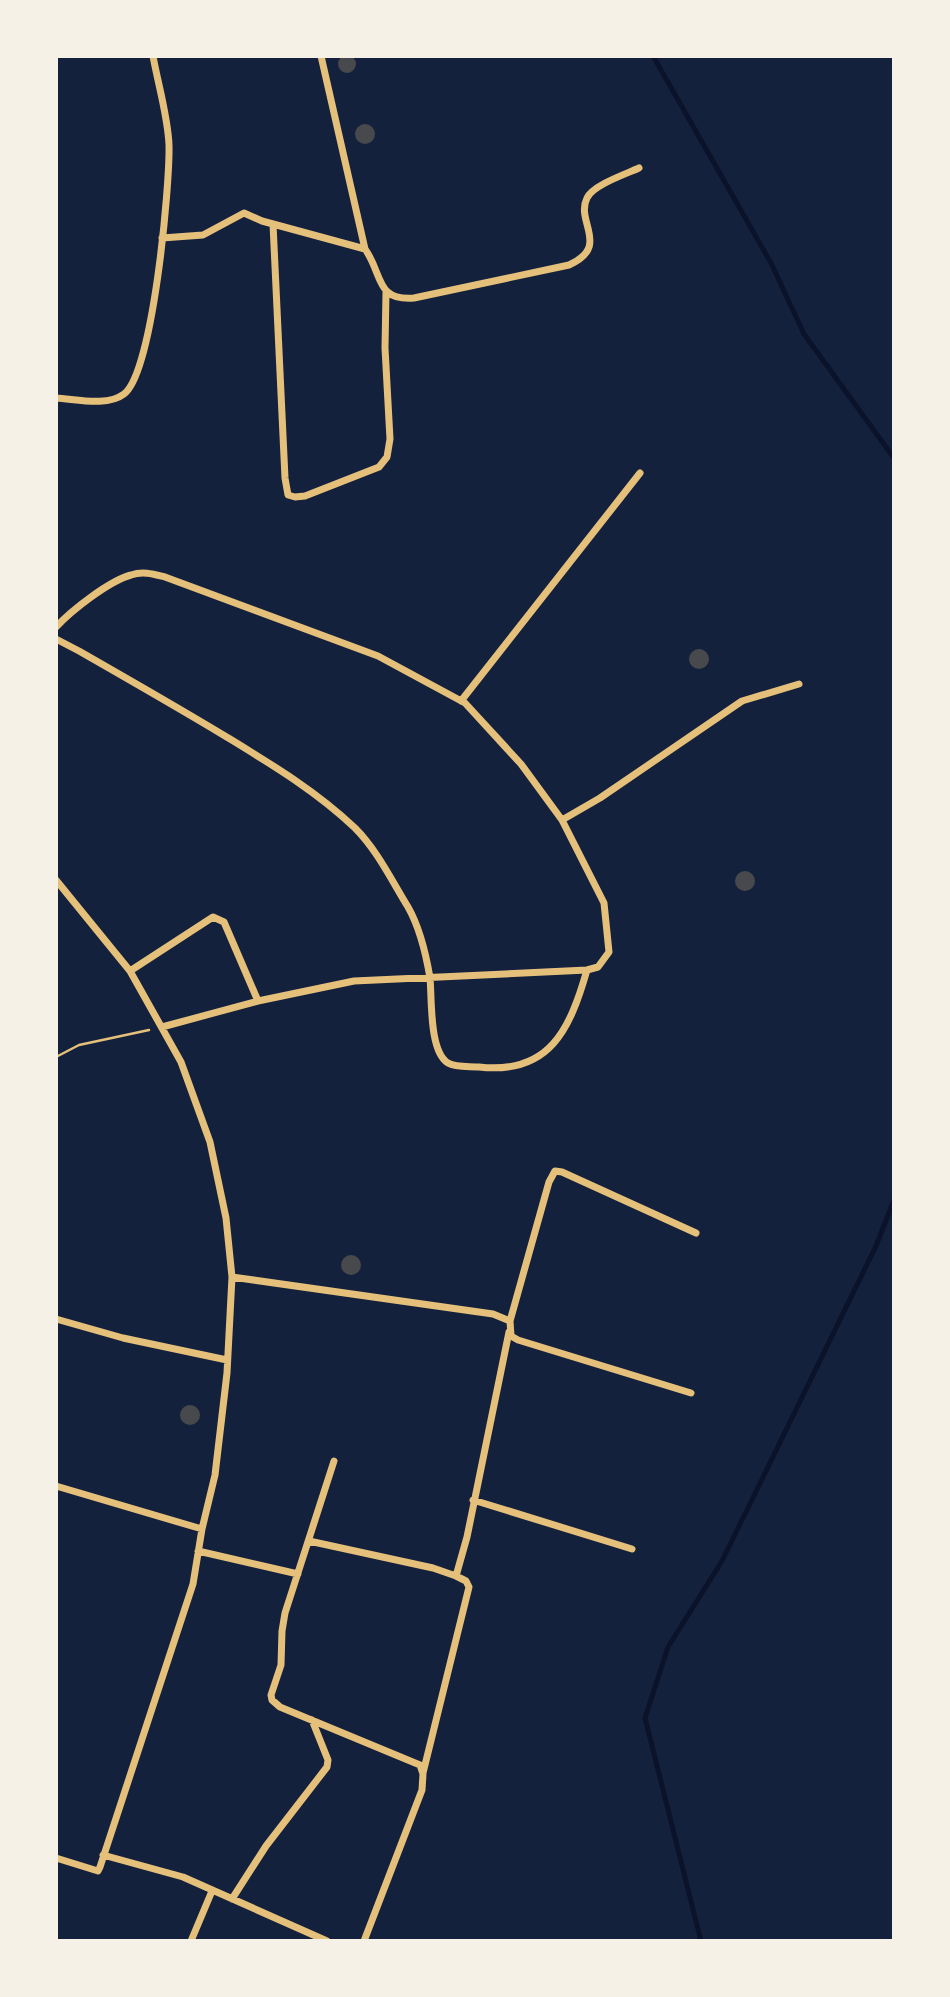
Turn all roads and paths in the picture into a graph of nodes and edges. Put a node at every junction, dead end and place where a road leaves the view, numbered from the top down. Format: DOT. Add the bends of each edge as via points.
graph roads {
  1 [pos="153,56"];
  2 [pos="321,56"];
  3 [pos="639,168"];
  4 [pos="273,224"];
  5 [pos="162,238"];
  6 [pos="365,249"];
  7 [pos="386,292"];
  8 [pos="56,398"];
  9 [pos="640,474"];
  10 [pos="56,627"];
  11 [pos="56,639"];
  12 [pos="799,684"];
  13 [pos="461,701"];
  14 [pos="562,820"];
  15 [pos="56,880"];
  16 [pos="587,970"];
  17 [pos="130,971"];
  18 [pos="430,978"];
  19 [pos="258,1001"];
  20 [pos="162,1027"];
  21 [pos="56,1057"];
  22 [pos="696,1233"];
  23 [pos="232,1277"];
  24 [pos="56,1319"];
  25 [pos="510,1321"];
  26 [pos="509,1332"];
  27 [pos="228,1360"];
  28 [pos="691,1393"];
  29 [pos="334,1461"];
  30 [pos="56,1486"];
  31 [pos="474,1500"];
  32 [pos="202,1529"];
  33 [pos="309,1541"];
  34 [pos="632,1549"];
  35 [pos="198,1551"];
  36 [pos="298,1574"];
  37 [pos="456,1576"];
  38 [pos="312,1720"];
  39 [pos="423,1774"];
  40 [pos="103,1855"];
  41 [pos="56,1858"];
  42 [pos="212,1891"];
  43 [pos="232,1899"];
  44 [pos="191,1941"];
  45 [pos="327,1941"];
  46 [pos="364,1941"];
  1 -- 5 [label="street" via="169,145"];
  2 -- 6 [label="street"];
  3 -- 7 [label="street" via="587,197 591,237 580,260 414,298 398,299"];
  4 -- 5 [label="street" via="244,214 203,235"];
  4 -- 6 [label="street"];
  4 -- 7 [label="street" via="288,495 305,496 384,462 390,439"];
  5 -- 8 [label="street" via="155,303 134,383 120,397 102,401"];
  6 -- 7 [label="street"];
  9 -- 13 [label="street"];
  10 -- 13 [label="street" via="118,580 146,572 377,656"];
  11 -- 18 [label="street" via="292,776 356,829 412,915"];
  12 -- 14 [label="street" via="742,701"];
  13 -- 14 [label="street" via="521,764"];
  14 -- 16 [label="street" via="604,903 608,952 598,967"];
  15 -- 17 [label="street"];
  16 -- 18 [label="street"];
  16 -- 18 [label="street" via="578,1002 550,1050 519,1067 504,1068 450,1065 439,1055"];
  17 -- 19 [label="street" via="213,917 224,922"];
  17 -- 20 [label="street"];
  18 -- 19 [label="street" via="354,981"];
  19 -- 20 [label="street"];
  20 -- 21 [label="path" via="79,1045"];
  20 -- 23 [label="street" via="181,1062 210,1142 226,1218"];
  22 -- 25 [label="street" via="555,1171"];
  23 -- 25 [label="street" via="493,1314"];
  23 -- 27 [label="street"];
  24 -- 27 [label="street"];
  25 -- 26 [label="street"];
  26 -- 28 [label="street" via="518,1340"];
  26 -- 31 [label="street"];
  27 -- 32 [label="street" via="215,1475"];
  29 -- 33 [label="street"];
  30 -- 32 [label="street"];
  31 -- 34 [label="street"];
  31 -- 37 [label="street"];
  32 -- 35 [label="street"];
  33 -- 36 [label="street"];
  33 -- 37 [label="street"];
  35 -- 36 [label="street"];
  35 -- 40 [label="street" via="182,1620"];
  36 -- 38 [label="street" via="285,1613 281,1665 271,1695 280,1707"];
  37 -- 39 [label="street" via="468,1587"];
  38 -- 39 [label="street" via="419,1765"];
  38 -- 43 [label="street" via="327,1767 265,1846"];
  39 -- 46 [label="street" via="422,1790"];
  40 -- 41 [label="street" via="95,1871"];
  40 -- 42 [label="street" via="183,1877"];
  42 -- 43 [label="street"];
  42 -- 44 [label="street"];
  43 -- 45 [label="street"];
}
